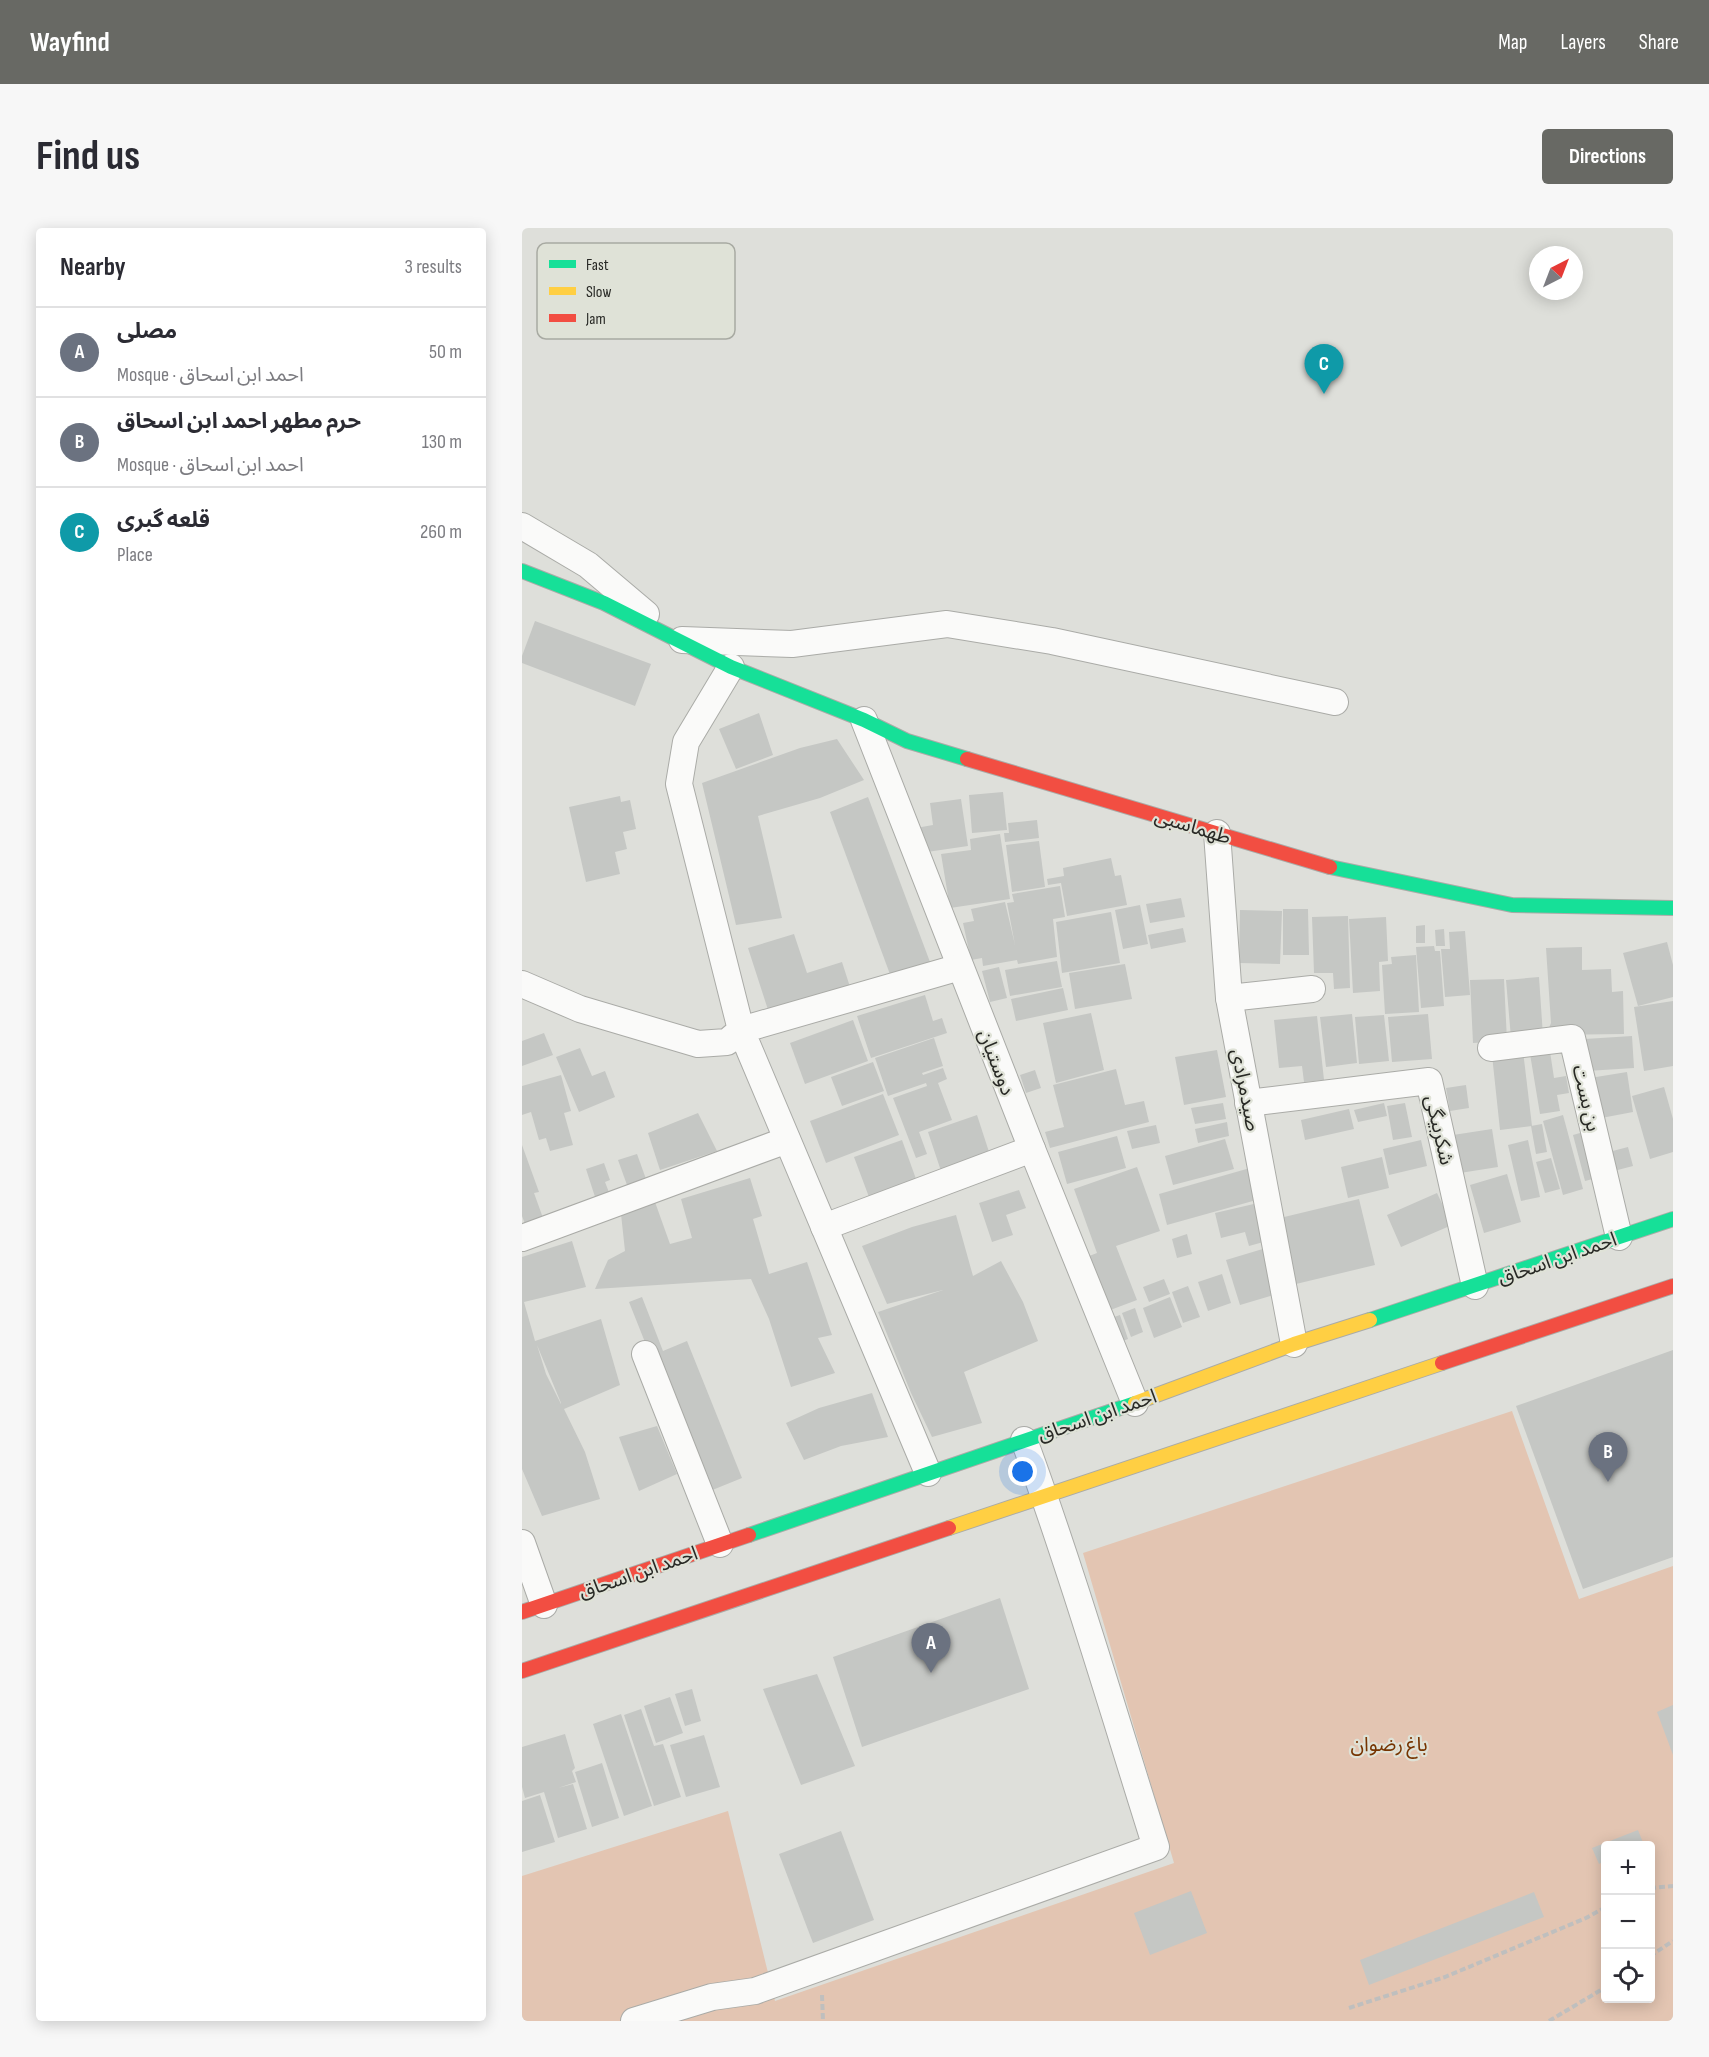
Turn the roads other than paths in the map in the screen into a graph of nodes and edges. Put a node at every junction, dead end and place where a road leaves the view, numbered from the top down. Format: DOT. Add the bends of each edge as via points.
graph roads {
  1 [pos="522,526"];
  2 [pos="522,571"];
  3 [pos="676,640"];
  4 [pos="730,667"];
  5 [pos="1335,702"];
  6 [pos="864,720"];
  7 [pos="1217,833"];
  8 [pos="1673,908"];
  9 [pos="960,967"];
  10 [pos="522,984"];
  11 [pos="1312,989"];
  12 [pos="1229,998"];
  13 [pos="741,1029"];
  14 [pos="1491,1048"];
  15 [pos="1248,1103"];
  16 [pos="787,1140"];
  17 [pos="1032,1149"];
  18 [pos="1673,1220"];
  19 [pos="824,1227"];
  20 [pos="1619,1237"];
  21 [pos="522,1238"];
  22 [pos="1476,1286"];
  23 [pos="1673,1286"];
  24 [pos="1294,1344"];
  25 [pos="645,1354"];
  26 [pos="1135,1403"];
  27 [pos="1024,1440"];
  28 [pos="928,1473"];
  29 [pos="1044,1496"];
  30 [pos="522,1543"];
  31 [pos="720,1544"];
  32 [pos="533,1608"];
  33 [pos="522,1671"];
  34 [pos="634,2021"];
  1 -- 3 [label="street" via="588,565"];
  2 -- 3 [label="main road, طهماسبی" via="604,603"];
  3 -- 4 [label="main road, طهماسبی"];
  3 -- 5 [label="street" via="792,644 947,624 1053,641"];
  4 -- 6 [label="main road, طهماسبی"];
  4 -- 13 [label="street" via="686,742 679,783"];
  6 -- 7 [label="main road, طهماسبی" via="907,741"];
  6 -- 9 [label="street, دوستیان"];
  7 -- 8 [label="main road, طهماسبی" via="1322,865 1512,905"];
  7 -- 12 [label="street, صیدمرادی"];
  9 -- 13 [label="street"];
  9 -- 17 [label="street, دوستیان"];
  10 -- 13 [label="street" via="580,1009 698,1044 727,1042"];
  11 -- 12 [label="street"];
  12 -- 15 [label="street, صیدمرادی"];
  13 -- 16 [label="street"];
  14 -- 20 [label="street, بن بست" via="1572,1038"];
  15 -- 22 [label="street, شکربیگی" via="1428,1081"];
  15 -- 24 [label="street, صیدمرادی"];
  16 -- 19 [label="street"];
  16 -- 21 [label="street"];
  17 -- 19 [label="street"];
  17 -- 26 [label="street, دوستیان"];
  18 -- 20 [label="main road, احمد ابن اسحاق"];
  19 -- 28 [label="street"];
  20 -- 22 [label="main road, احمد ابن اسحاق"];
  22 -- 24 [label="main road, احمد ابن اسحاق"];
  23 -- 29 [label="main road"];
  24 -- 26 [label="main road, احمد ابن اسحاق"];
  25 -- 31 [label="street"];
  26 -- 27 [label="main road, احمد ابن اسحاق"];
  27 -- 28 [label="main road, احمد ابن اسحاق"];
  27 -- 29 [label="street"];
  28 -- 31 [label="main road, احمد ابن اسحاق"];
  29 -- 33 [label="main road"];
  29 -- 34 [label="street" via="1156,1847 755,1991 712,1997"];
  30 -- 32 [label="street"];
  31 -- 32 [label="main road, احمد ابن اسحاق"];
}
